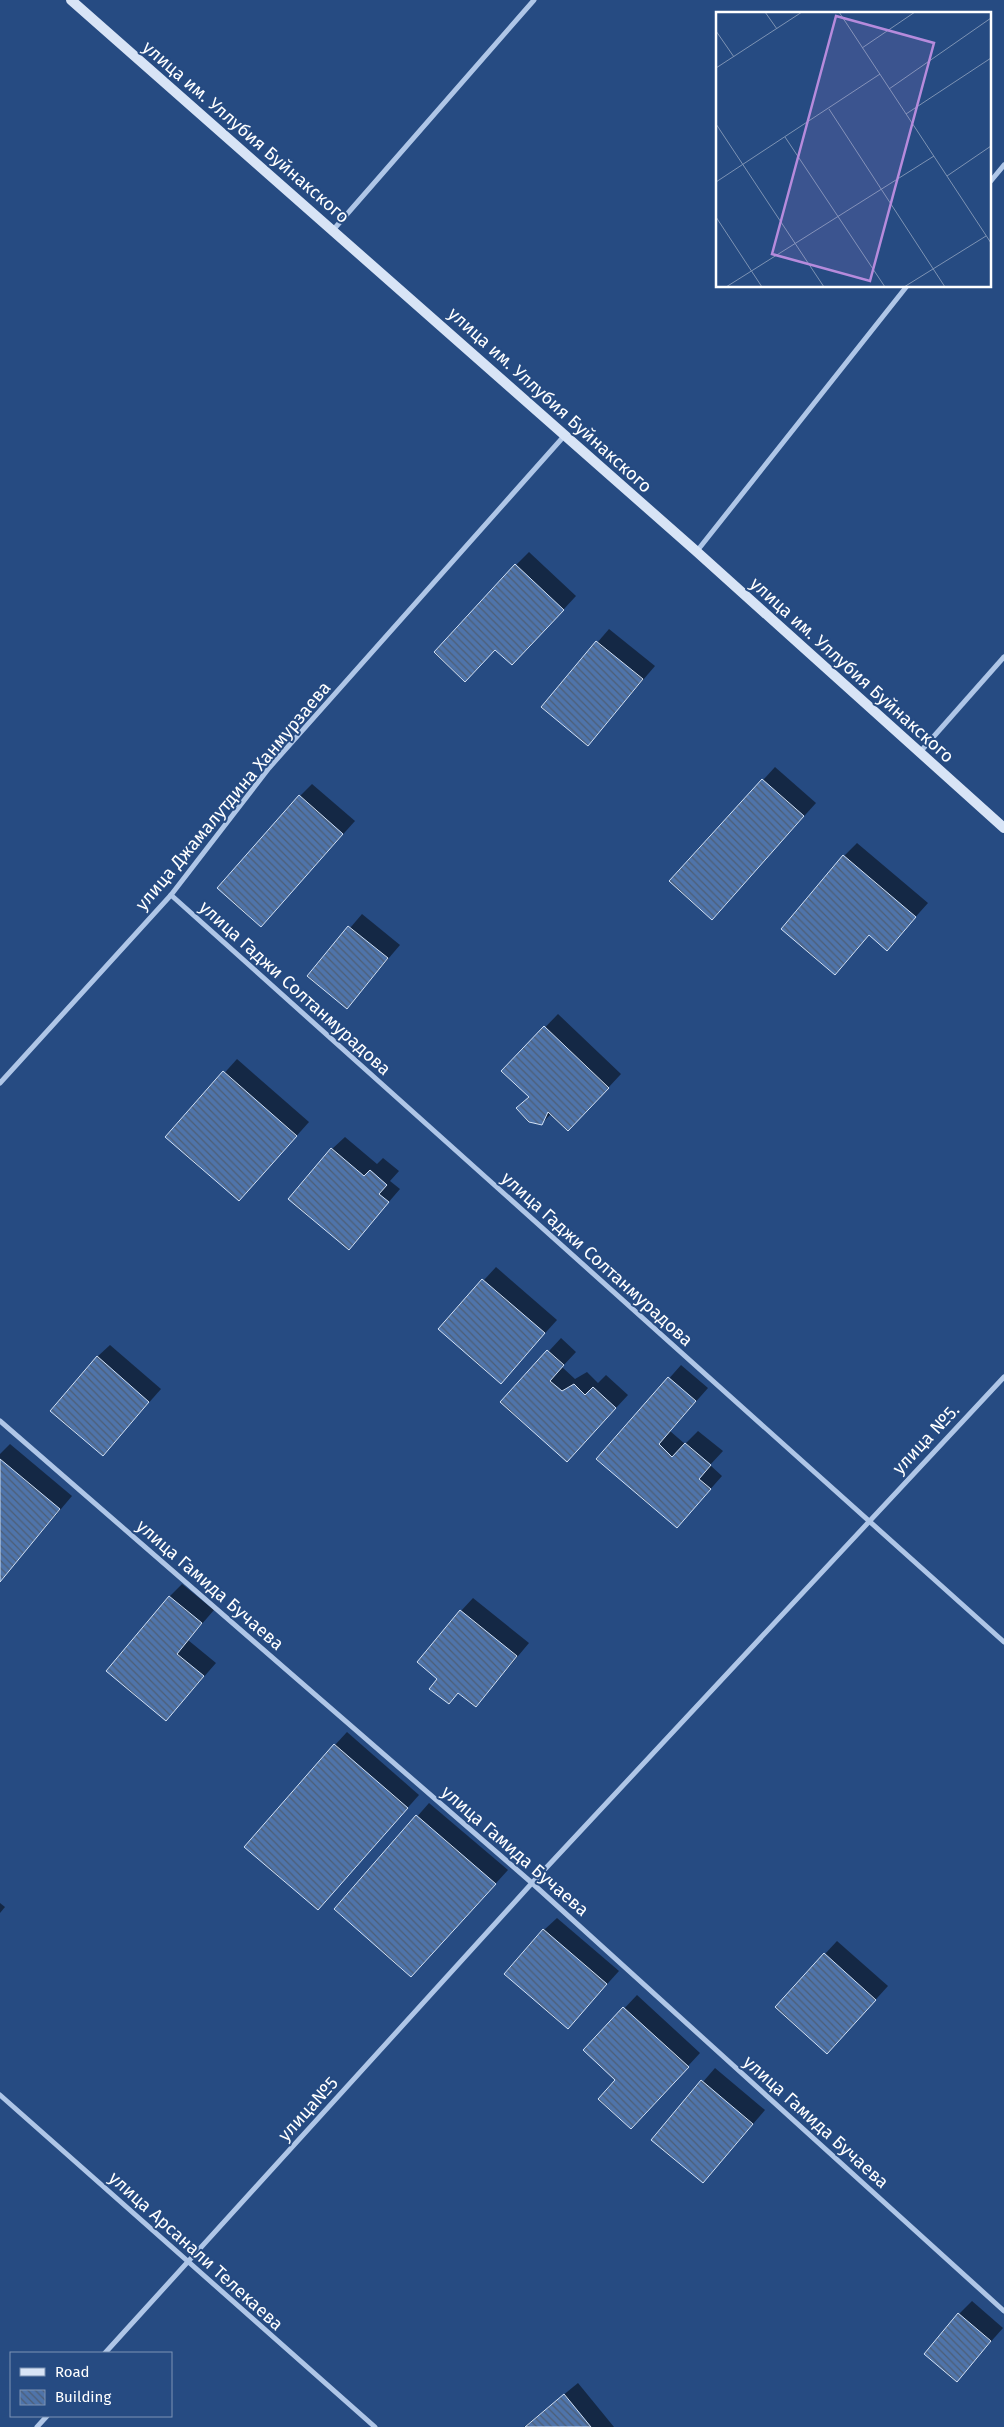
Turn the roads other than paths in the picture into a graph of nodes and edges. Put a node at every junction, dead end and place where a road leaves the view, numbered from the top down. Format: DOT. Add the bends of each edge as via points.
graph roads {
  1 [pos="71,0"];
  2 [pos="534,0"];
  3 [pos="1004,165"];
  4 [pos="992,180"];
  5 [pos="334,230"];
  6 [pos="905,288"];
  7 [pos="565,435"];
  8 [pos="696,551"];
  9 [pos="1004,657"];
  10 [pos="918,754"];
  11 [pos="1004,828"];
  12 [pos="171,895"];
  13 [pos="0,1084"];
  14 [pos="1004,1376"];
  15 [pos="0,1421"];
  16 [pos="868,1521"];
  17 [pos="1004,1642"];
  18 [pos="532,1883"];
  19 [pos="0,2095"];
  20 [pos="188,2263"];
  21 [pos="1004,2311"];
  22 [pos="106,2352"];
  23 [pos="46,2417"];
  24 [pos="37,2427"];
  25 [pos="375,2427"];
  1 -- 5 [label="main road, улица им. Уллубия Буйнакского"];
  2 -- 5 [label="street"];
  3 -- 4 [label="street"];
  5 -- 7 [label="main road, улица им. Уллубия Буйнакского"];
  6 -- 8 [label="street"];
  7 -- 8 [label="main road, улица им. Уллубия Буйнакского"];
  7 -- 12 [label="street, улица Джамалутдина Ханмурзаева" via="269,768"];
  8 -- 10 [label="main road, улица им. Уллубия Буйнакского"];
  9 -- 10 [label="street"];
  10 -- 11 [label="main road, улица им. Уллубия Буйнакского"];
  12 -- 13 [label="street, улица Джамалутдина Ханмурзаева"];
  12 -- 16 [label="street, улица Гаджи Солтанмурадова"];
  14 -- 16 [label="street, улица №5."];
  15 -- 18 [label="street, улица Гамида Бучаева"];
  16 -- 17 [label="street, улица Гаджи Солтанмурадова"];
  16 -- 18 [label="street, улица №5."];
  18 -- 20 [label="street, улица№5"];
  18 -- 21 [label="street, улица Гамида Бучаева"];
  19 -- 20 [label="street, улица Арсанали Телекаева"];
  20 -- 22 [label="street, улица№5"];
  20 -- 25 [label="street, улица Арсанали Телекаева"];
  23 -- 24 [label="street"];
}
